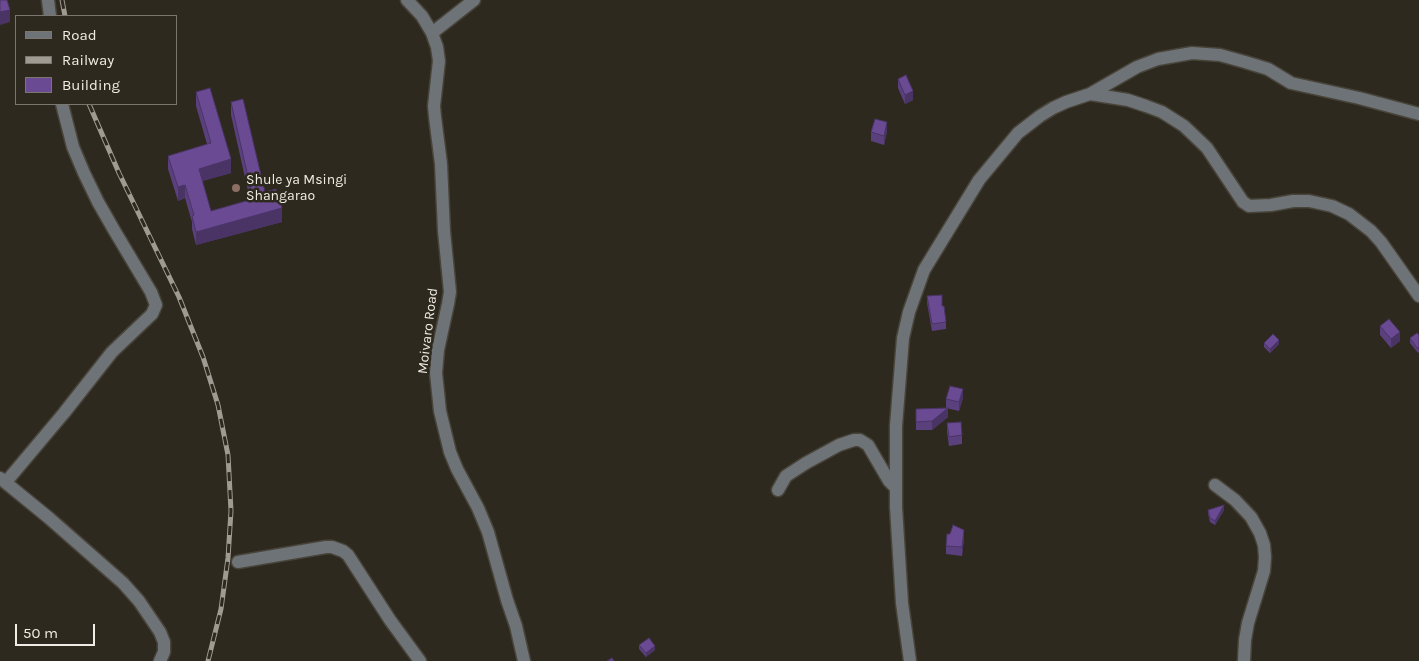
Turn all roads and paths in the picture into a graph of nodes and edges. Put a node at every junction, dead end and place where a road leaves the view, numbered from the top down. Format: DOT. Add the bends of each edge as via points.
graph roads {
  1 [pos="48,0"];
  2 [pos="407,0"];
  3 [pos="474,0"];
  4 [pos="50,15"];
  5 [pos="432,33"];
  6 [pos="1090,94"];
  7 [pos="62,105"];
  8 [pos="1419,114"];
  9 [pos="1419,296"];
  10 [pos="3,480"];
  11 [pos="1215,485"];
  12 [pos="896,488"];
  13 [pos="778,490"];
  14 [pos="238,562"];
  15 [pos="160,661"];
  16 [pos="420,661"];
  17 [pos="524,661"];
  18 [pos="910,661"];
  19 [pos="1244,661"];
  1 -- 4 [label="street"];
  2 -- 5 [label="street, Moivaro Road"];
  3 -- 5 [label="street"];
  5 -- 17 [label="street, Moivaro Road" via="439,61 434,106 450,287 436,374 440,411 454,460 488,532"];
  6 -- 8 [label="street" via="1158,59 1181,54 1205,54 1259,66 1291,83"];
  6 -- 9 [label="street" via="1146,106 1184,126 1207,148 1243,202 1249,206 1309,201 1349,214 1381,242"];
  6 -- 12 [label="street" via="1053,108 1018,133 979,180 924,270 903,338 896,426"];
  7 -- 10 [label="street" via="73,147 84,173 156,305 152,314 112,352 64,413"];
  10 -- 15 [label="street" via="139,601 164,642"];
  11 -- 19 [label="street" via="1251,517 1264,545 1264,571 1248,623"];
  12 -- 13 [label="street" via="868,445 854,440 839,445 786,476"];
  12 -- 18 [label="street" via="901,588"];
  14 -- 16 [label="street" via="326,547 343,551"];
}
